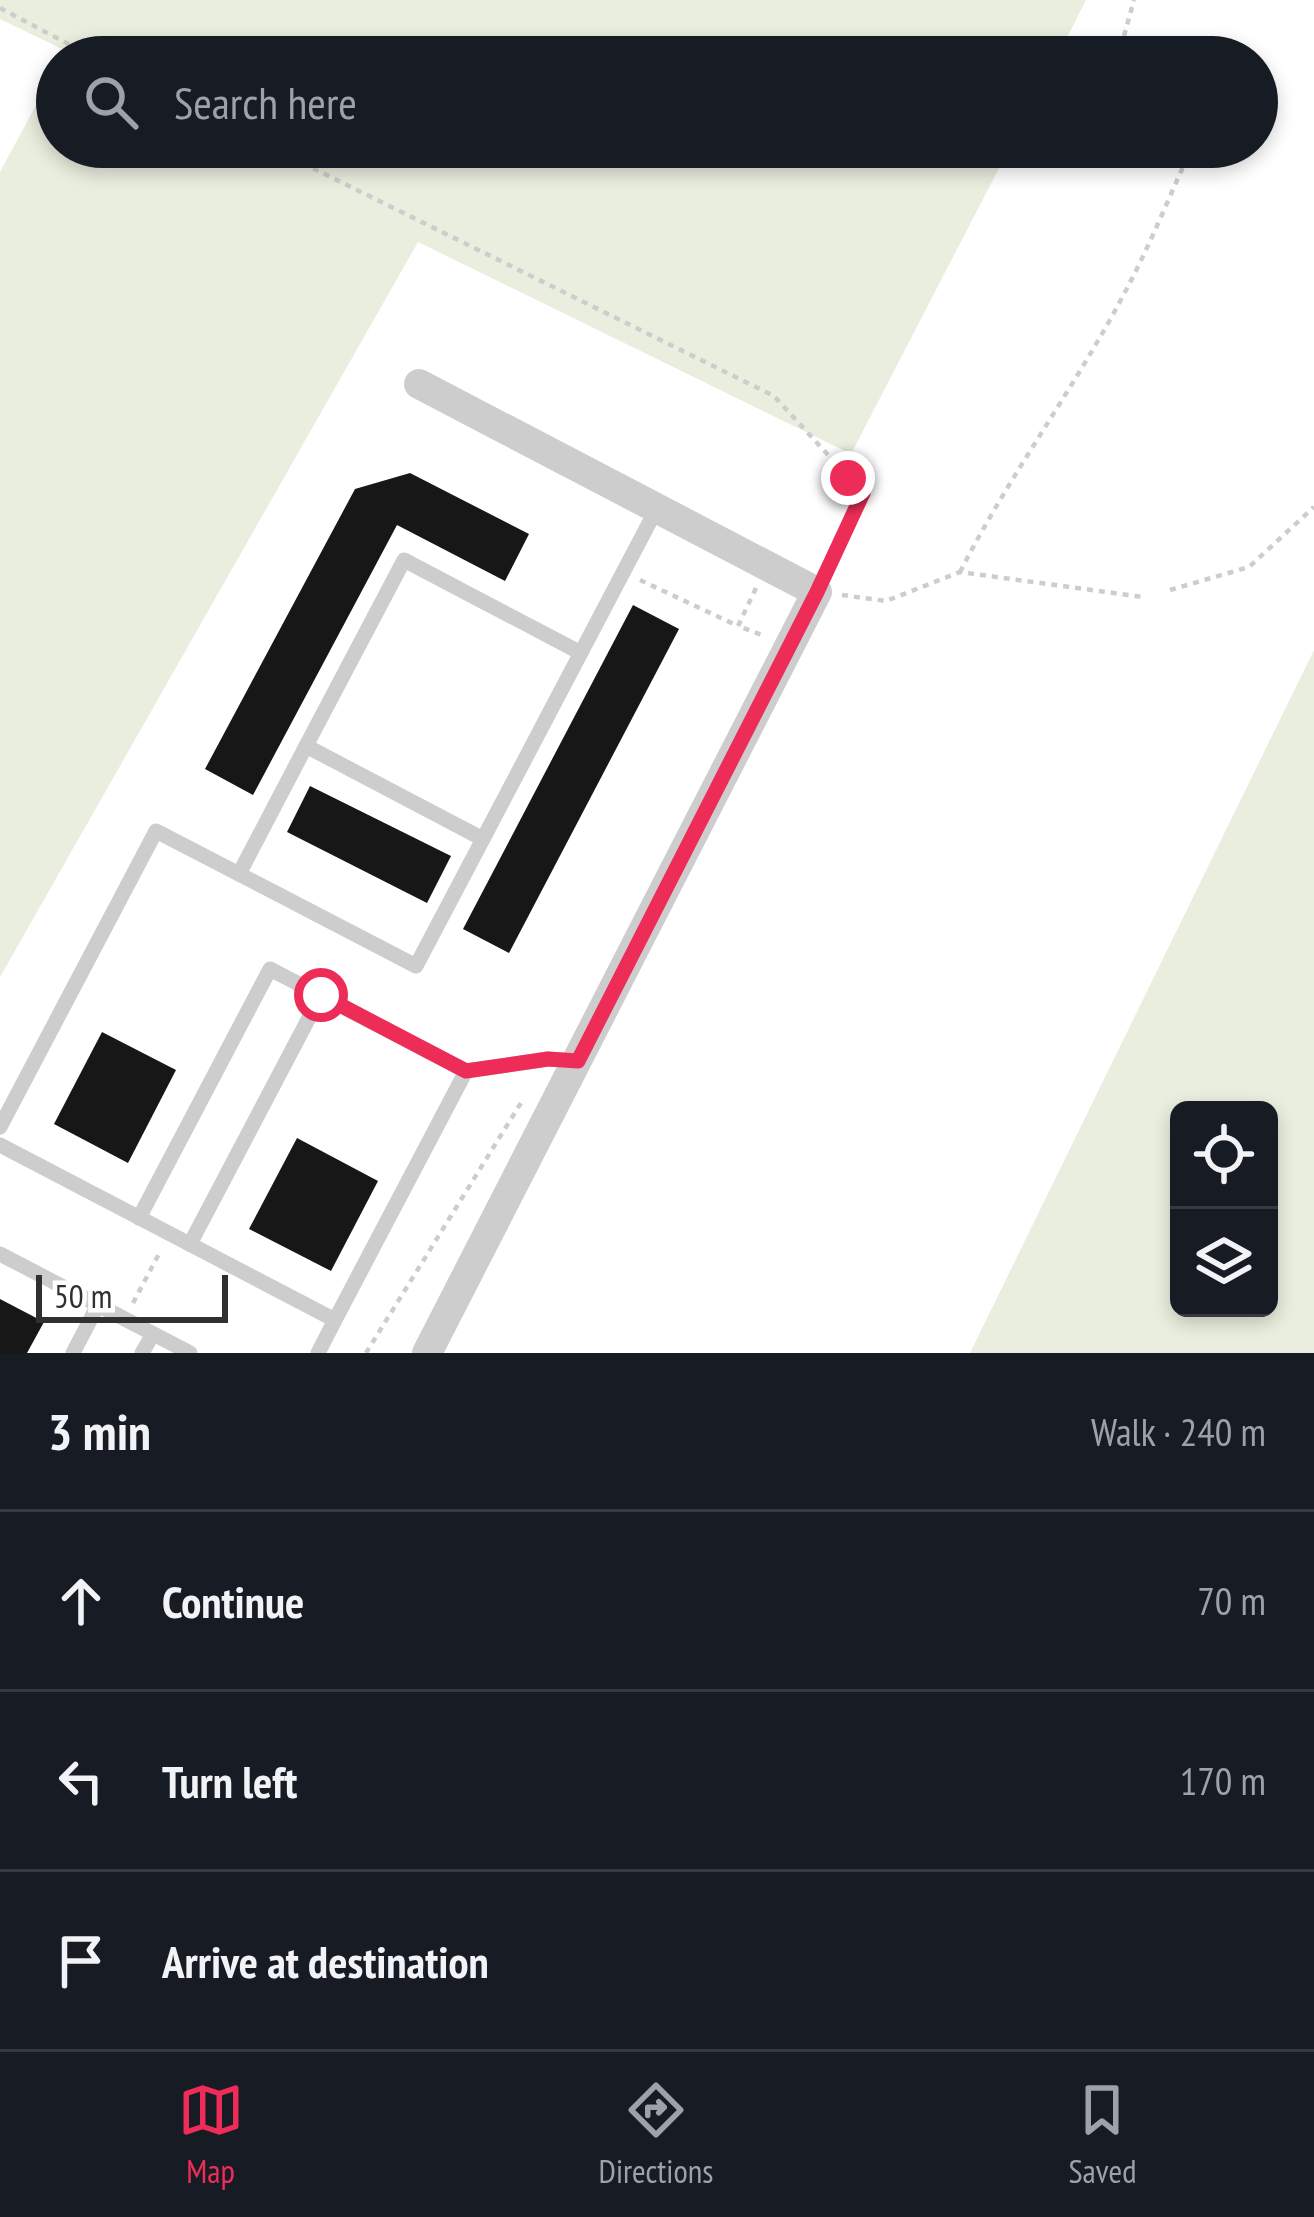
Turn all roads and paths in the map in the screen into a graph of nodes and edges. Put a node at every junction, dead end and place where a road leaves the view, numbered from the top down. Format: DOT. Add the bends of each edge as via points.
graph roads {
  1 [pos="1134,0"];
  2 [pos="0,8"];
  3 [pos="53,36"];
  4 [pos="1124,36"];
  5 [pos="313,168"];
  6 [pos="1182,168"];
  7 [pos="419,384"];
  8 [pos="1314,507"];
  9 [pos="657,508"];
  10 [pos="767,566"];
  11 [pos="623,572"];
  12 [pos="960,572"];
  13 [pos="1170,590"];
  14 [pos="817,592"];
  15 [pos="1143,597"];
  16 [pos="738,626"];
  17 [pos="772,638"];
  18 [pos="580,653"];
  19 [pos="306,746"];
  20 [pos="483,839"];
  21 [pos="239,874"];
  22 [pos="321,995"];
  23 [pos="578,1061"];
  24 [pos="466,1071"];
  25 [pos="524,1098"];
  26 [pos="0,1127"];
  27 [pos="0,1145"];
  28 [pos="139,1218"];
  29 [pos="169,1234"];
  30 [pos="190,1244"];
  31 [pos="0,1254"];
  32 [pos="98,1305"];
  33 [pos="124,1319"];
  34 [pos="335,1320"];
  35 [pos="153,1334"];
  36 [pos="73,1353"];
  37 [pos="142,1353"];
  38 [pos="190,1353"];
  39 [pos="318,1353"];
  40 [pos="366,1353"];
  41 [pos="427,1353"];
  1 -- 4 [label="path"];
  2 -- 3 [label="path"];
  5 -- 14 [label="path" via="774,396 863,493"];
  6 -- 12 [label="path" via="1126,292"];
  7 -- 9 [label="street"];
  8 -- 13 [label="path" via="1249,567"];
  9 -- 10 [label="street"];
  9 -- 11 [label="lane"];
  10 -- 14 [label="street"];
  10 -- 16 [label="path"];
  11 -- 16 [label="path"];
  11 -- 18 [label="lane"];
  12 -- 14 [label="path" via="886,601"];
  12 -- 15 [label="path"];
  14 -- 23 [label="street"];
  16 -- 17 [label="path"];
  18 -- 19 [label="lane" via="404,560"];
  18 -- 20 [label="lane"];
  19 -- 20 [label="lane"];
  19 -- 21 [label="lane"];
  20 -- 21 [label="lane" via="416,967"];
  21 -- 26 [label="lane" via="155,831"];
  22 -- 24 [label="lane"];
  22 -- 28 [label="lane" via="270,969"];
  22 -- 30 [label="lane"];
  23 -- 24 [label="lane"];
  23 -- 41 [label="street"];
  24 -- 34 [label="lane"];
  25 -- 40 [label="path"];
  27 -- 28 [label="lane"];
  28 -- 29 [label="lane"];
  29 -- 30 [label="lane"];
  29 -- 33 [label="path"];
  30 -- 34 [label="lane"];
  31 -- 32 [label="lane"];
  32 -- 33 [label="lane"];
  32 -- 36 [label="lane"];
  33 -- 35 [label="lane"];
  34 -- 39 [label="lane"];
  35 -- 37 [label="lane"];
  35 -- 38 [label="lane"];
}
